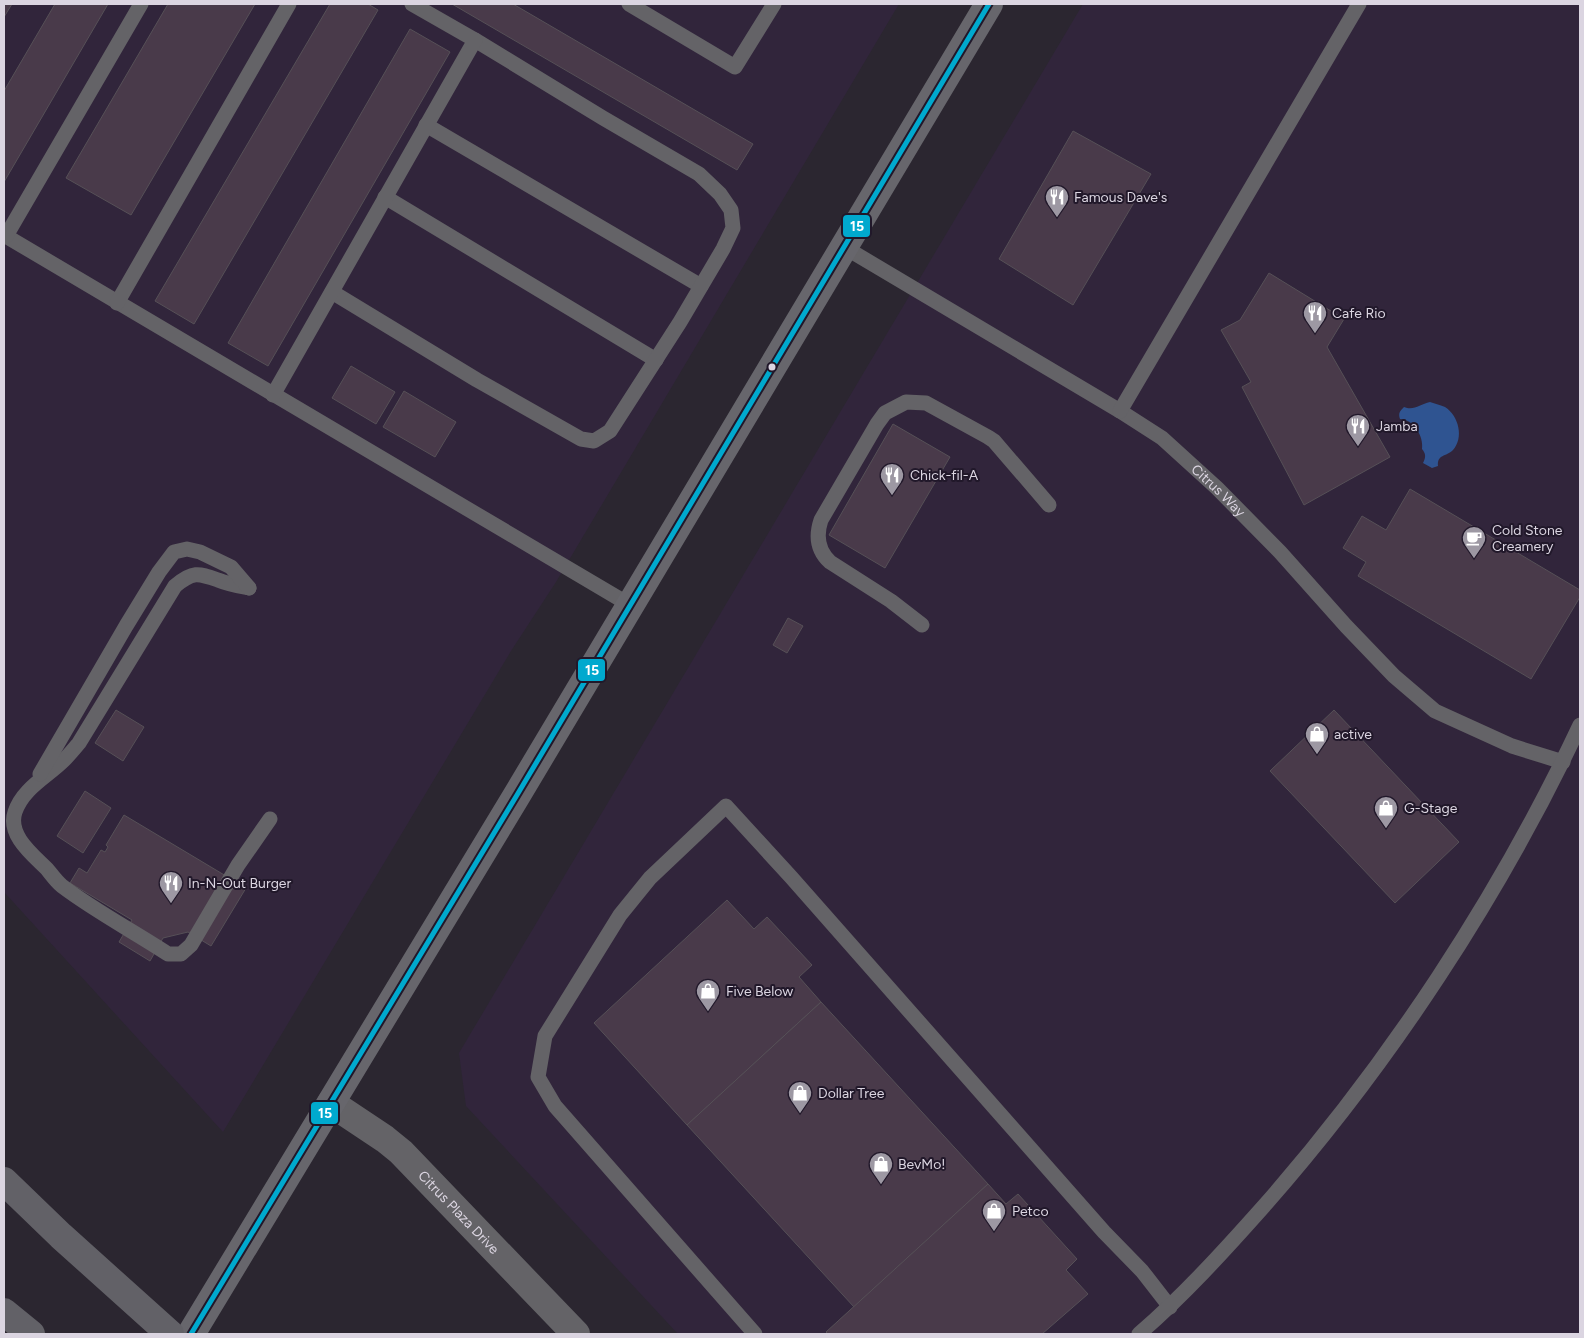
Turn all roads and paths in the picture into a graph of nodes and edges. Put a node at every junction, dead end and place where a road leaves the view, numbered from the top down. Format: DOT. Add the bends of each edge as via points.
graph roads {
  1 [pos="141,4"];
  2 [pos="289,4"];
  3 [pos="412,4"];
  4 [pos="629,4"];
  5 [pos="774,4"];
  6 [pos="1359,4"];
  7 [pos="986,5"];
  8 [pos="475,40"];
  9 [pos="426,125"];
  10 [pos="385,197"];
  11 [pos="5,236"];
  12 [pos="844,247"];
  13 [pos="701,286"];
  14 [pos="332,292"];
  15 [pos="117,303"];
  16 [pos="656,360"];
  17 [pos="273,395"];
  18 [pos="1120,411"];
  19 [pos="1049,506"];
  20 [pos="630,605"];
  21 [pos="922,625"];
  22 [pos="1580,725"];
  23 [pos="1563,762"];
  24 [pos="35,783"];
  25 [pos="270,819"];
  26 [pos="331,1103"];
  27 [pos="4,1181"];
  28 [pos="1170,1308"];
  29 [pos="170,1334"];
  30 [pos="191,1334"];
  31 [pos="576,1334"];
  32 [pos="755,1334"];
  33 [pos="1139,1334"];
  1 -- 11 [label="lane"];
  2 -- 15 [label="lane"];
  3 -- 8 [label="lane"];
  4 -- 5 [label="lane" via="735,67"];
  6 -- 18 [label="lane"];
  7 -- 12 [label="main road"];
  8 -- 9 [label="lane"];
  8 -- 13 [label="lane" via="699,174 720,194 731,210 733,228"];
  9 -- 10 [label="lane"];
  9 -- 13 [label="lane"];
  10 -- 14 [label="lane"];
  10 -- 16 [label="lane"];
  11 -- 15 [label="lane"];
  12 -- 18 [label="lane, Citrus Way"];
  12 -- 20 [label="main road"];
  13 -- 16 [label="lane"];
  14 -- 16 [label="lane" via="581,439 594,441 610,431"];
  14 -- 17 [label="lane"];
  15 -- 17 [label="lane"];
  17 -- 20 [label="lane"];
  18 -- 23 [label="lane, Citrus Way" via="1162,438 1217,488 1394,676 1435,711 1512,746"];
  19 -- 21 [label="lane" via="988,436 926,403 906,402 885,413 821,520 818,544 830,562 891,600"];
  20 -- 26 [label="main road"];
  22 -- 23 [label="lane"];
  23 -- 28 [label="lane" via="1503,871 1416,1010 1296,1170"];
  24 -- 24 [label="lane" via="126,626 174,552 200,552 231,567 249,588 201,574 186,577 175,586 79,743"];
  24 -- 25 [label="lane" via="14,813 17,833 28,851 67,889 168,954 181,954 191,945 238,865"];
  26 -- 30 [label="main road"];
  26 -- 31 [label="street, Citrus Plaza Drive" via="401,1152"];
  27 -- 29 [label="highway"];
  28 -- 32 [label="lane" via="1142,1271 726,806 650,878 620,915 545,1036 538,1077 555,1106"];
  28 -- 33 [label="lane"];
}
